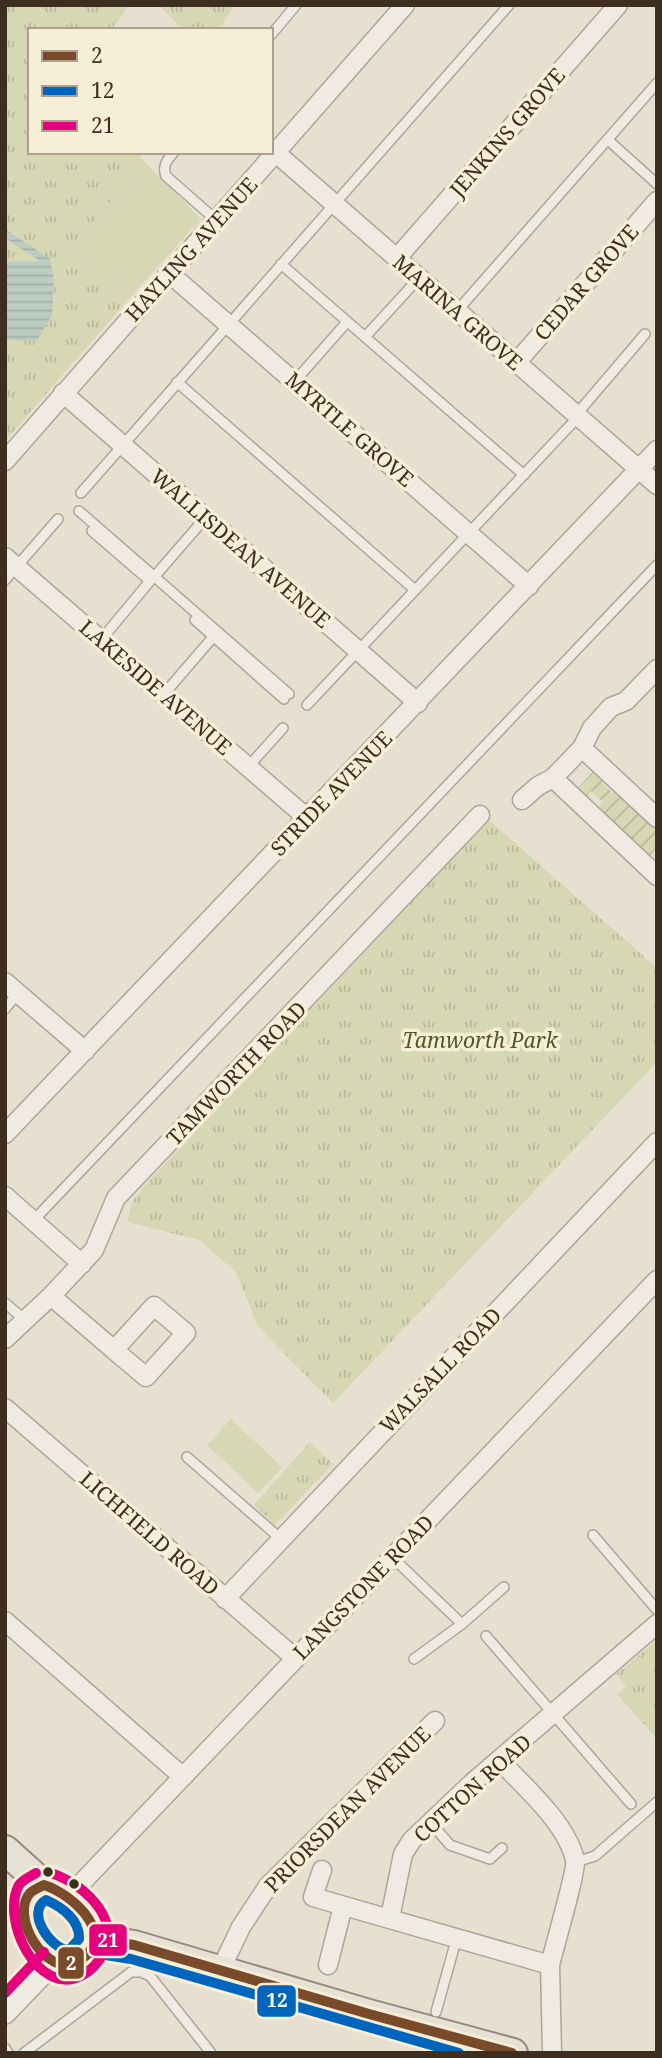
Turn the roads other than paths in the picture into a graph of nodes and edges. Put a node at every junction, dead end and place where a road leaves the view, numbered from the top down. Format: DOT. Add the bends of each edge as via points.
graph roads {
  1 [pos="296,5"];
  2 [pos="405,5"];
  3 [pos="509,5"];
  4 [pos="618,5"];
  5 [pos="273,33"];
  6 [pos="657,83"];
  7 [pos="607,140"];
  8 [pos="273,151"];
  9 [pos="172,154"];
  10 [pos="271,154"];
  11 [pos="657,184"];
  12 [pos="657,201"];
  13 [pos="335,204"];
  14 [pos="216,220"];
  15 [pos="397,258"];
  16 [pos="281,264"];
  17 [pos="169,273"];
  18 [pos="419,278"];
  19 [pos="457,311"];
  20 [pos="347,322"];
  21 [pos="228,324"];
  22 [pos="645,334"];
  23 [pos="365,337"];
  24 [pos="516,363"];
  25 [pos="177,382"];
  26 [pos="295,382"];
  27 [pos="63,394"];
  28 [pos="577,416"];
  29 [pos="122,445"];
  30 [pos="657,450"];
  31 [pos="5,461"];
  32 [pos="639,470"];
  33 [pos="524,475"];
  34 [pos="657,485"];
  35 [pos="80,493"];
  36 [pos="79,511"];
  37 [pos="206,517"];
  38 [pos="58,519"];
  39 [pos="92,531"];
  40 [pos="469,533"];
  41 [pos="657,565"];
  42 [pos="9,568"];
  43 [pos="155,576"];
  44 [pos="529,586"];
  45 [pos="415,590"];
  46 [pos="195,620"];
  47 [pos="214,636"];
  48 [pos="100,640"];
  49 [pos="359,651"];
  50 [pos="657,669"];
  51 [pos="164,694"];
  52 [pos="418,703"];
  53 [pos="307,705"];
  54 [pos="284,728"];
  55 [pos="582,748"];
  56 [pos="248,767"];
  57 [pos="553,778"];
  58 [pos="523,800"];
  59 [pos="480,815"];
  60 [pos="307,818"];
  61 [pos="657,818"];
  62 [pos="657,876"];
  63 [pos="12,987"];
  64 [pos="5,1009"];
  65 [pos="85,1051"];
  66 [pos="5,1134"];
  67 [pos="657,1142"];
  68 [pos="5,1196"];
  69 [pos="33,1221"];
  70 [pos="82,1264"];
  71 [pos="657,1280"];
  72 [pos="51,1296"];
  73 [pos="5,1303"];
  74 [pos="25,1320"];
  75 [pos="5,1339"];
  76 [pos="114,1350"];
  77 [pos="5,1408"];
  78 [pos="187,1457"];
  79 [pos="593,1535"];
  80 [pos="281,1539"];
  81 [pos="392,1557"];
  82 [pos="504,1587"];
  83 [pos="225,1599"];
  84 [pos="657,1610"];
  85 [pos="5,1621"];
  86 [pos="657,1624"];
  87 [pos="462,1625"];
  88 [pos="486,1636"];
  89 [pos="295,1658"];
  90 [pos="414,1659"];
  91 [pos="554,1714"];
  92 [pos="435,1721"];
  93 [pos="500,1761"];
  94 [pos="183,1777"];
  95 [pos="657,1802"];
  96 [pos="631,1804"];
  97 [pos="431,1823"];
  98 [pos="502,1848"];
  99 [pos="5,1850"];
  100 [pos="576,1862"];
  101 [pos="322,1870"];
  102 [pos="57,1891"];
  103 [pos="343,1906"];
  104 [pos="15,1913"];
  105 [pos="390,1918"];
  106 [pos="457,1937"];
  107 [pos="95,1939"];
  108 [pos="54,1962"];
  109 [pos="328,1965"];
  110 [pos="550,1965"];
  111 [pos="220,1971"];
  112 [pos="436,2012"];
  113 [pos="5,2013"];
  114 [pos="5,2048"];
  115 [pos="8,2053"];
  116 [pos="24,2053"];
  117 [pos="211,2053"];
  118 [pos="513,2053"];
  119 [pos="552,2053"];
  1 -- 5 [label="lane"];
  2 -- 8 [label="street, HAYLING AVENUE"];
  3 -- 13 [label="lane"];
  4 -- 15 [label="street, JENKINS GROVE"];
  6 -- 7 [label="lane"];
  7 -- 11 [label="lane"];
  7 -- 19 [label="lane"];
  8 -- 13 [label="street, MARINA GROVE"];
  9 -- 14 [label="lane" via="166,161 166,176"];
  10 -- 14 [label="street, HAYLING AVENUE"];
  12 -- 24 [label="street, CEDAR GROVE"];
  13 -- 15 [label="street, MARINA GROVE"];
  13 -- 16 [label="lane"];
  14 -- 17 [label="street, HAYLING AVENUE"];
  15 -- 18 [label="street, MARINA GROVE"];
  16 -- 20 [label="lane"];
  16 -- 21 [label="lane"];
  17 -- 21 [label="street, MYRTLE GROVE"];
  17 -- 27 [label="street, HAYLING AVENUE"];
  18 -- 19 [label="street, MARINA GROVE"];
  18 -- 23 [label="lane"];
  19 -- 24 [label="street, MARINA GROVE"];
  20 -- 23 [label="lane"];
  20 -- 26 [label="lane"];
  21 -- 25 [label="lane"];
  21 -- 26 [label="street, MYRTLE GROVE"];
  22 -- 28 [label="lane"];
  23 -- 33 [label="lane"];
  24 -- 28 [label="street, MARINA GROVE"];
  25 -- 29 [label="lane"];
  25 -- 45 [label="lane"];
  26 -- 40 [label="street, MYRTLE GROVE"];
  27 -- 29 [label="street, WALLISDEAN AVENUE"];
  27 -- 31 [label="street, HAYLING AVENUE"];
  28 -- 32 [label="street, MARINA GROVE"];
  28 -- 33 [label="lane"];
  29 -- 35 [label="lane"];
  29 -- 37 [label="street, WALLISDEAN AVENUE"];
  30 -- 32 [label="street, STRIDE AVENUE"];
  32 -- 34 [label="street, MARINA GROVE"];
  32 -- 44 [label="street, STRIDE AVENUE"];
  33 -- 40 [label="lane"];
  36 -- 43 [label="lane"];
  37 -- 43 [label="lane"];
  37 -- 49 [label="street, WALLISDEAN AVENUE"];
  38 -- 42 [label="lane"];
  39 -- 48 [label="lane" via="150,581"];
  40 -- 44 [label="street, MYRTLE GROVE"];
  40 -- 45 [label="lane"];
  41 -- 69 [label="lane"];
  42 -- 48 [label="street, LAKESIDE AVENUE"];
  43 -- 47 [label="lane" via="287,697"];
  44 -- 52 [label="street, STRIDE AVENUE"];
  45 -- 49 [label="lane"];
  46 -- 47 [label="lane"];
  47 -- 51 [label="lane"];
  48 -- 51 [label="street, LAKESIDE AVENUE"];
  49 -- 52 [label="street, WALLISDEAN AVENUE"];
  49 -- 53 [label="lane"];
  50 -- 55 [label="street" via="592,728"];
  51 -- 56 [label="street, LAKESIDE AVENUE"];
  52 -- 60 [label="street, STRIDE AVENUE"];
  54 -- 56 [label="lane"];
  55 -- 57 [label="street"];
  55 -- 61 [label="street"];
  56 -- 60 [label="street, LAKESIDE AVENUE"];
  57 -- 58 [label="street"];
  57 -- 62 [label="street"];
  59 -- 70 [label="street, TAMWORTH ROAD" via="116,1198 94,1250"];
  60 -- 65 [label="street, STRIDE AVENUE"];
  63 -- 64 [label="lane"];
  63 -- 65 [label="street"];
  65 -- 66 [label="street, STRIDE AVENUE"];
  67 -- 80 [label="street, WALSALL ROAD"];
  68 -- 69 [label="street"];
  69 -- 70 [label="street"];
  70 -- 72 [label="street, TAMWORTH ROAD"];
  71 -- 81 [label="street, LANGSTONE ROAD"];
  72 -- 74 [label="street, TAMWORTH ROAD"];
  72 -- 76 [label="street"];
  73 -- 74 [label="lane"];
  74 -- 75 [label="street, TAMWORTH ROAD"];
  77 -- 83 [label="street, LICHFIELD ROAD"];
  78 -- 80 [label="lane"];
  79 -- 84 [label="lane"];
  80 -- 83 [label="street, WALSALL ROAD"];
  81 -- 87 [label="lane"];
  81 -- 89 [label="street, LANGSTONE ROAD"];
  82 -- 87 [label="lane"];
  83 -- 89 [label="street, LICHFIELD ROAD"];
  85 -- 94 [label="street"];
  86 -- 91 [label="street, COTTON ROAD"];
  87 -- 90 [label="lane"];
  88 -- 91 [label="lane"];
  89 -- 94 [label="street, LANGSTONE ROAD"];
  91 -- 93 [label="street, COTTON ROAD"];
  91 -- 96 [label="lane"];
  92 -- 111 [label="street, PRIORSDEAN AVENUE" via="268,1886"];
  93 -- 97 [label="street, COTTON ROAD"];
  93 -- 100 [label="street" via="563,1833"];
  94 -- 102 [label="street, LANGSTONE ROAD"];
  95 -- 100 [label="lane" via="595,1856"];
  97 -- 98 [label="lane" via="450,1844 490,1859"];
  97 -- 105 [label="street, COTTON ROAD" via="403,1854"];
  99 -- 102 [label="main road"];
  100 -- 110 [label="street"];
  101 -- 103 [label="street" via="313,1897"];
  102 -- 104 [label="main road" via="31,1892"];
  102 -- 107 [label="main road" via="92,1924"];
  103 -- 105 [label="street"];
  103 -- 109 [label="street"];
  104 -- 108 [label="main road" via="35,1944"];
  105 -- 106 [label="street"];
  106 -- 110 [label="street"];
  106 -- 112 [label="lane"];
  107 -- 108 [label="main road" via="80,1961 68,1966"];
  107 -- 111 [label="main road" via="134,1945"];
  108 -- 113 [label="street"];
  110 -- 119 [label="street"];
  111 -- 118 [label="main road"];
  114 -- 115 [label="lane"];
  116 -- 117 [label="lane" via="131,1972 150,1976"];
}
